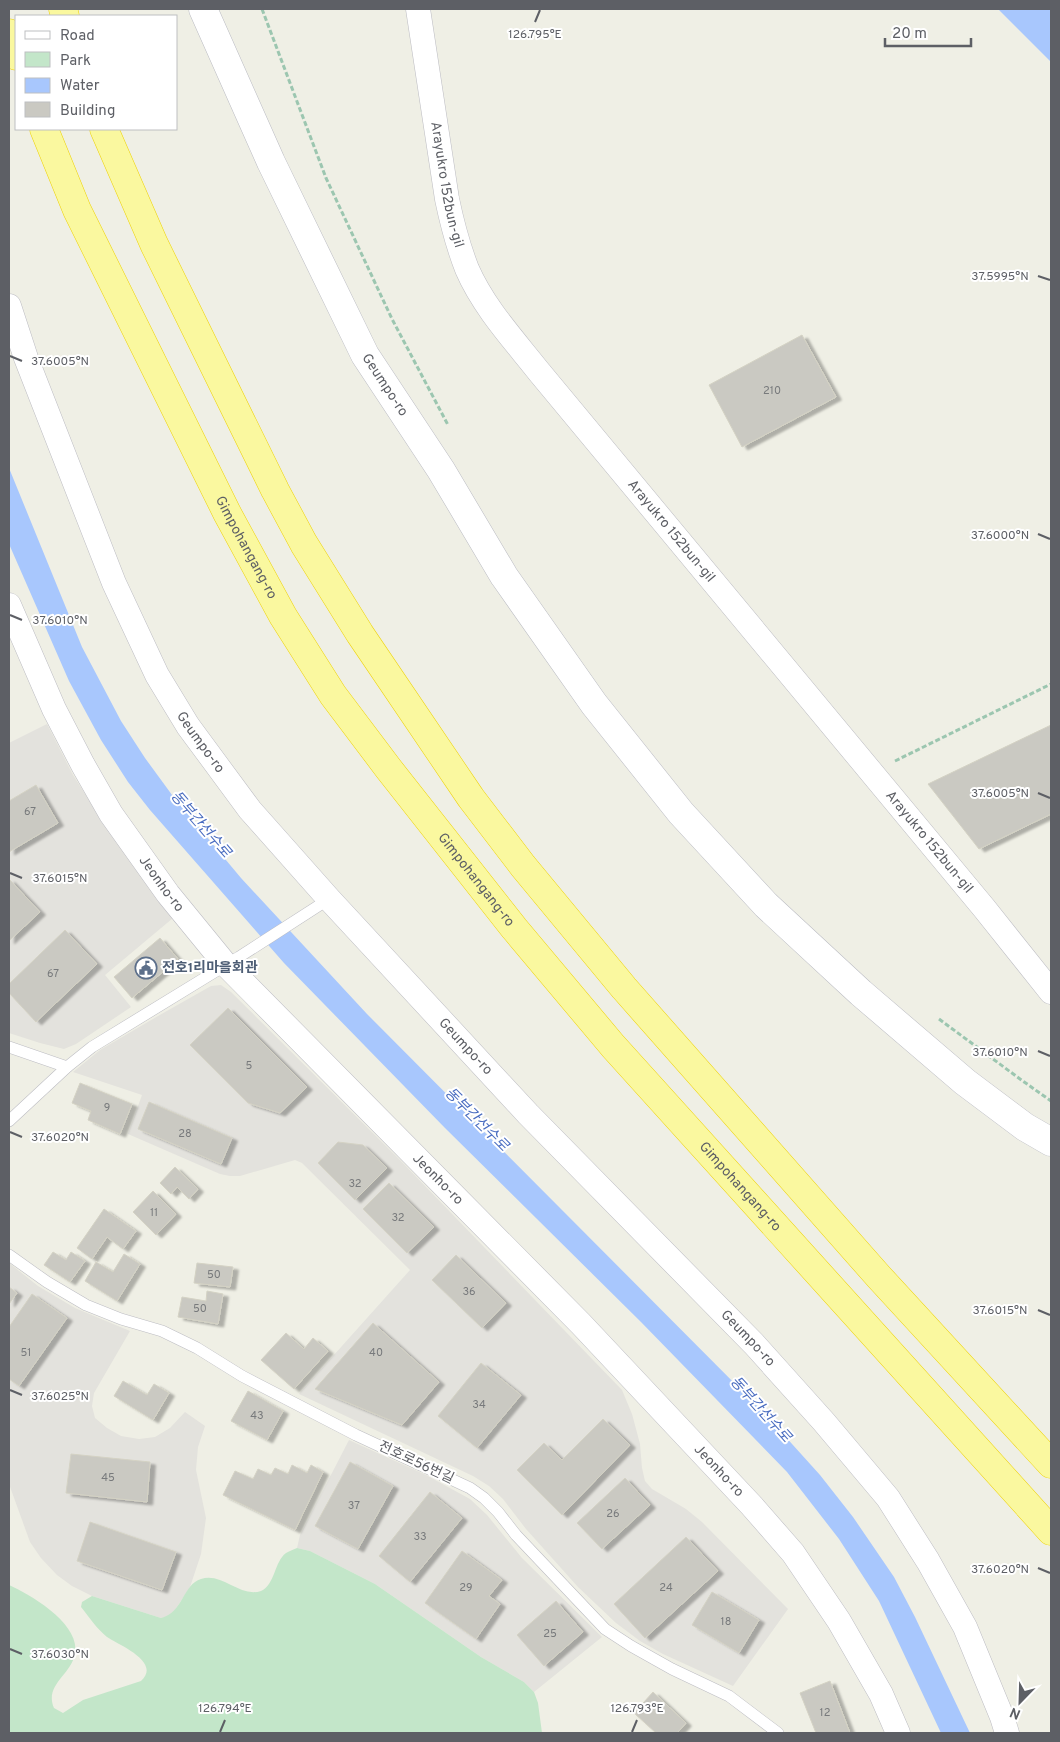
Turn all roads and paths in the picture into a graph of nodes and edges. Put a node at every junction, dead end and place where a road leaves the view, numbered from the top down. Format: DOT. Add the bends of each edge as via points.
graph roads {
  1 [pos="203,9"];
  2 [pos="262,9"];
  3 [pos="418,9"];
  4 [pos="9,33"];
  5 [pos="15,53"];
  6 [pos="44,130"];
  7 [pos="104,130"];
  8 [pos="9,306"];
  9 [pos="452,431"];
  10 [pos="9,605"];
  11 [pos="1051,684"];
  12 [pos="872,772"];
  13 [pos="319,906"];
  14 [pos="233,961"];
  15 [pos="1051,992"];
  16 [pos="932,1014"];
  17 [pos="9,1047"];
  18 [pos="67,1067"];
  19 [pos="1051,1101"];
  20 [pos="9,1121"];
  21 [pos="1051,1142"];
  22 [pos="9,1255"];
  23 [pos="1051,1464"];
  24 [pos="1051,1531"];
  25 [pos="778,1733"];
  26 [pos="898,1733"];
  27 [pos="1007,1733"];
  1 -- 21 [label="main road, Geumpo-ro" via="271,162 365,355 441,470 504,576 594,704 681,813 766,905 965,1082 1025,1127"];
  2 -- 9 [label="path" via="326,178 392,319"];
  3 -- 12 [label="street, Arayukro 152bun-gil" via="452,224 468,270 483,298 540,373"];
  4 -- 5 [label="highway"];
  6 -- 24 [label="highway, Gimpohangang-ro" via="77,210 227,513 284,616 333,695 514,928 613,1046"];
  7 -- 23 [label="highway" via="154,244 304,544 360,634 471,798 624,988 879,1277"];
  8 -- 13 [label="street, Geumpo-ro" via="73,482 114,583 158,675 215,765"];
  10 -- 14 [label="street, Jeonho-ro" via="54,709 111,814 168,894"];
  11 -- 12 [label="path"];
  12 -- 15 [label="street, Arayukro 152bun-gil"];
  13 -- 14 [label="lane"];
  13 -- 27 [label="street, Geumpo-ro" via="754,1344 888,1498 965,1627"];
  14 -- 18 [label="lane" via="112,1034"];
  14 -- 26 [label="street, Jeonho-ro" via="581,1324 793,1553 839,1621 881,1694"];
  16 -- 19 [label="path"];
  17 -- 18 [label="lane"];
  18 -- 20 [label="lane"];
  22 -- 25 [label="lane, 전호로56번길" via="86,1305 162,1331 356,1435 470,1488 484,1498 605,1628 647,1655 729,1696"];
}
